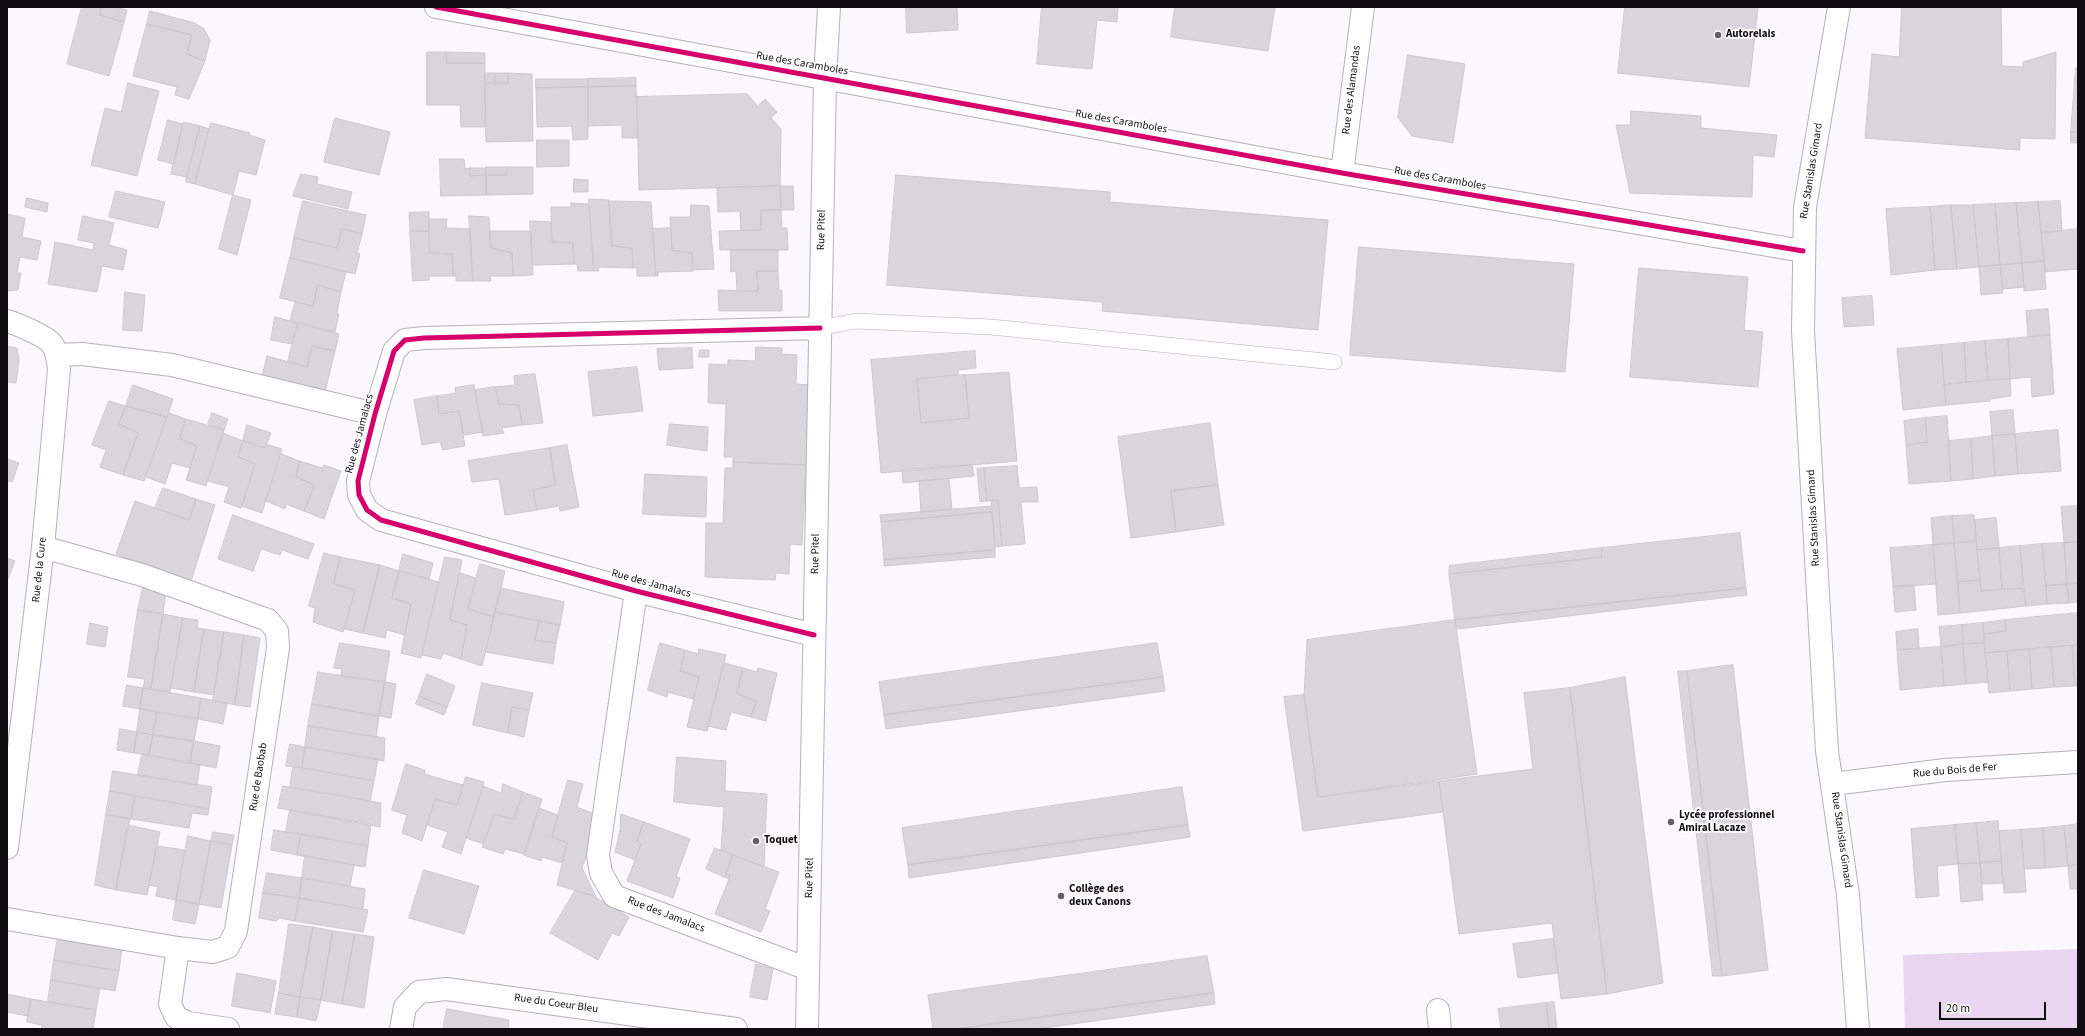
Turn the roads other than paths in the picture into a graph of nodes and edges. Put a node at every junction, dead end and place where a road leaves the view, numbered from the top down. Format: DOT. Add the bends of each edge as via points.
graph roads {
  1 [pos="436,7"];
  2 [pos="829,7"];
  3 [pos="1363,7"];
  4 [pos="1839,7"];
  5 [pos="825,79"];
  6 [pos="1342,173"];
  7 [pos="1803,251"];
  8 [pos="7,320"];
  9 [pos="820,328"];
  10 [pos="57,355"];
  11 [pos="1334,362"];
  12 [pos="375,414"];
  13 [pos="43,548"];
  14 [pos="636,591"];
  15 [pos="814,635"];
  16 [pos="2078,762"];
  17 [pos="1833,784"];
  18 [pos="7,848"];
  19 [pos="7,919"];
  20 [pos="178,948"];
  21 [pos="808,969"];
  22 [pos="228,1029"];
  23 [pos="401,1029"];
  24 [pos="736,1029"];
  25 [pos="807,1029"];
  26 [pos="1858,1029"];
  1 -- 5 [label="street, Rue des Caramboles"];
  2 -- 5 [label="street, Rue Pitel"];
  3 -- 6 [label="street, Rue des Alamandas"];
  4 -- 7 [label="street, Rue Stanislas Gimard" via="1805,207"];
  5 -- 6 [label="street, Rue des Caramboles"];
  5 -- 9 [label="street, Rue Pitel"];
  6 -- 7 [label="street, Rue des Caramboles"];
  7 -- 17 [label="street, Rue Stanislas Gimard" via="1802,331 1827,751"];
  8 -- 10 [label="street" via="52,344"];
  9 -- 11 [label="lane" via="856,321 991,327"];
  9 -- 12 [label="street, Rue des Jamalacs" via="405,340 394,352"];
  9 -- 15 [label="street, Rue Pitel"];
  10 -- 12 [label="street, Rue des Jamalacs" via="82,354 172,365"];
  10 -- 13 [label="street, Rue de la Cure" via="59,369"];
  12 -- 14 [label="street, Rue des Jamalacs" via="358,481 359,495 366,510 381,520"];
  13 -- 18 [label="street, Rue de la Cure"];
  13 -- 20 [label="street, Rue de Baobab" via="142,575 268,620 277,631 278,648 236,931 228,947 214,952"];
  14 -- 15 [label="street, Rue des Jamalacs"];
  14 -- 21 [label="street, Rue des Jamalacs" via="598,855 601,873 614,896"];
  15 -- 21 [label="street, Rue Pitel"];
  16 -- 17 [label="street, Rue du Bois de Fer" via="1945,770"];
  17 -- 26 [label="street, Rue Stanislas Gimard" via="1848,895"];
  19 -- 20 [label="street, Rue de Baobab"];
  20 -- 22 [label="street" via="170,1004 176,1017 188,1023"];
  21 -- 25 [label="street, Rue Pitel"];
  23 -- 24 [label="street, Rue du Coeur Bleu" via="406,1007 418,992 446,989"];
}
